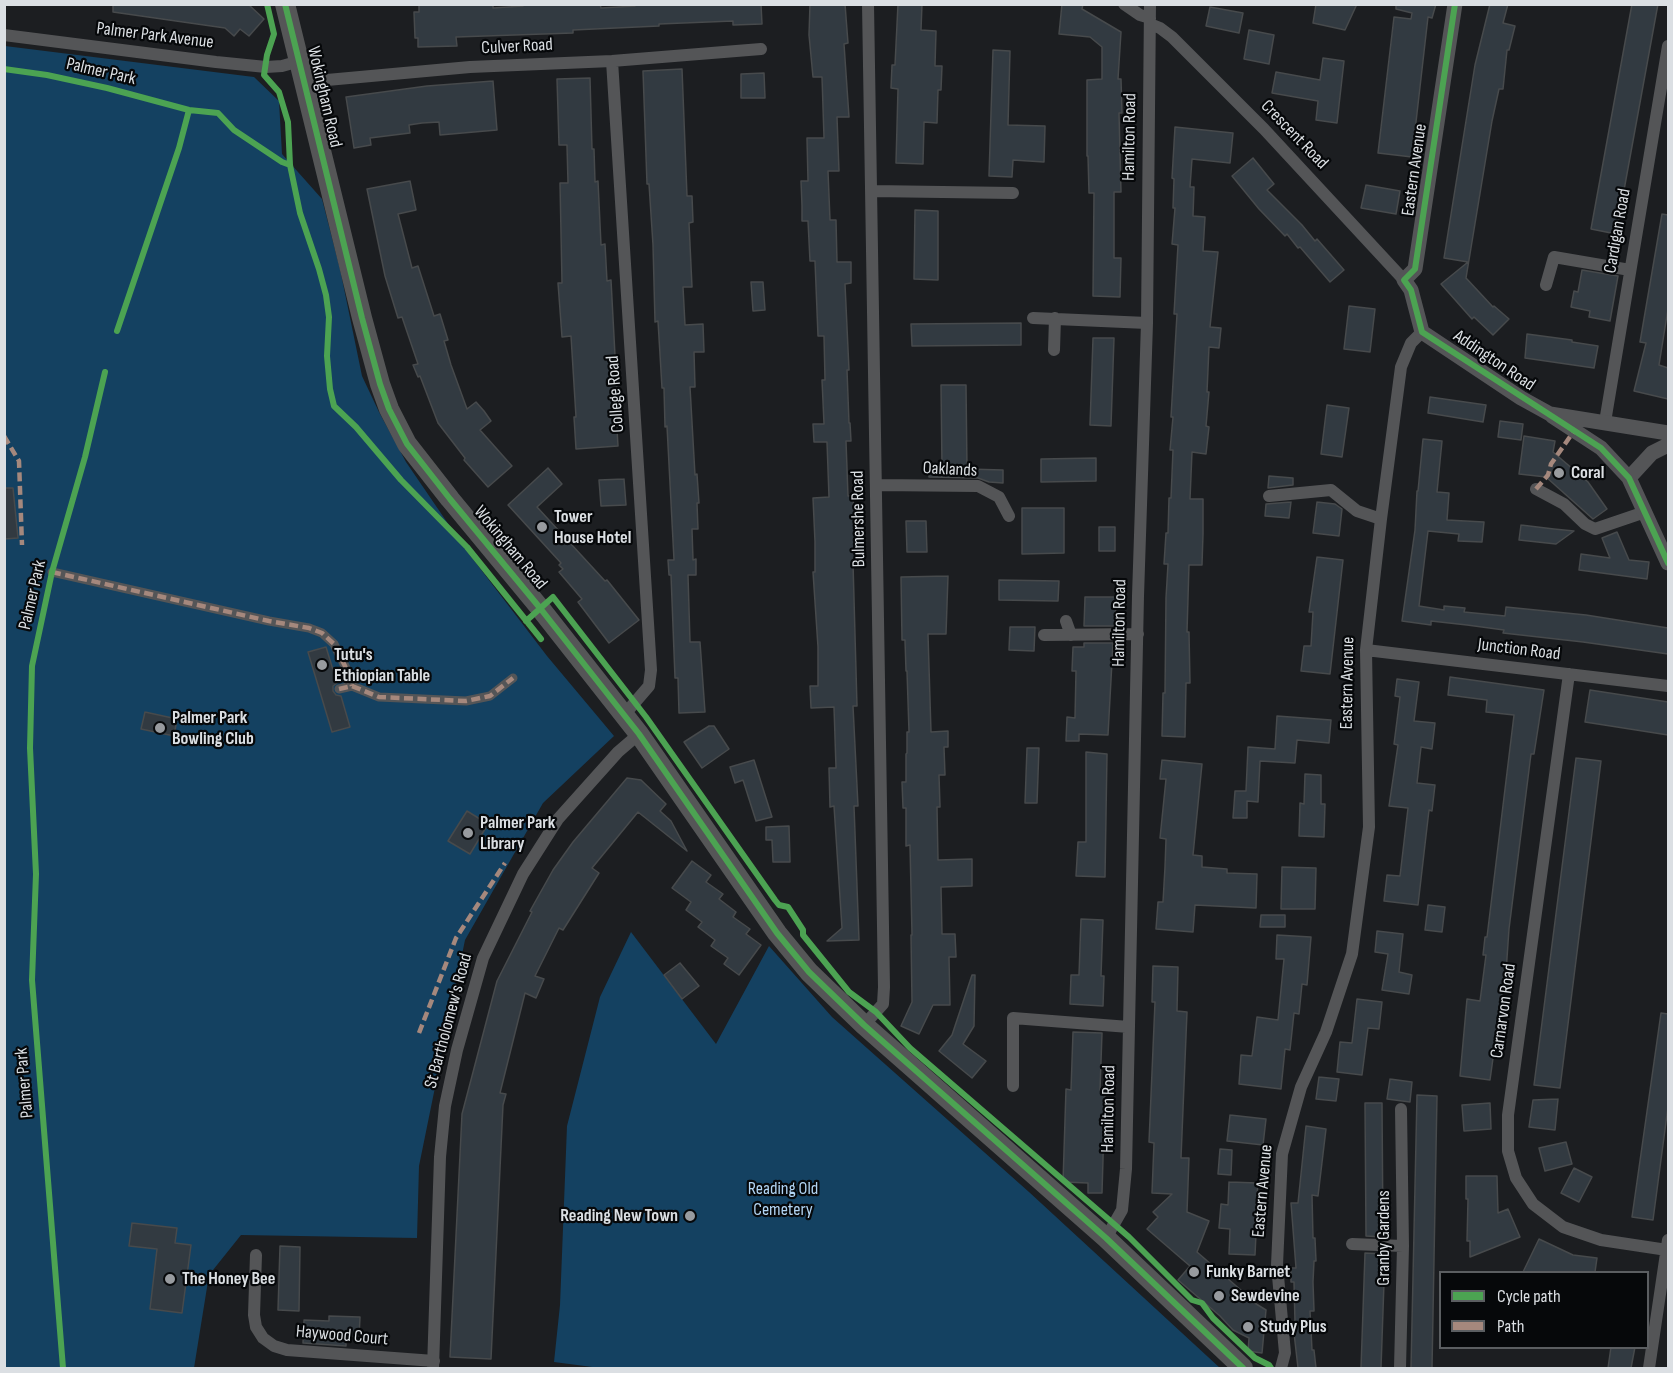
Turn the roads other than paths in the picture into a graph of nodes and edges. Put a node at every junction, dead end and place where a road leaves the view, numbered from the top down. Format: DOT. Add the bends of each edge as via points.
graph roads {
  1 [pos="285,4"];
  2 [pos="868,4"];
  3 [pos="1124,4"];
  4 [pos="1150,4"];
  5 [pos="1455,4"];
  6 [pos="1150,21"];
  7 [pos="4,35"];
  8 [pos="761,49"];
  9 [pos="1668,49"];
  10 [pos="612,61"];
  11 [pos="300,62"];
  12 [pos="305,82"];
  13 [pos="872,191"];
  14 [pos="1013,193"];
  15 [pos="1630,270"];
  16 [pos="1404,280"];
  17 [pos="1546,285"];
  18 [pos="1033,318"];
  19 [pos="1055,318"];
  20 [pos="1147,323"];
  21 [pos="1422,332"];
  22 [pos="1053,350"];
  23 [pos="1550,414"];
  24 [pos="1605,422"];
  25 [pos="1668,433"];
  26 [pos="1668,445"];
  27 [pos="1600,448"];
  28 [pos="1629,478"];
  29 [pos="877,485"];
  30 [pos="1536,489"];
  31 [pos="1269,496"];
  32 [pos="1646,512"];
  33 [pos="1009,516"];
  34 [pos="1380,519"];
  35 [pos="1668,563"];
  36 [pos="52,572"];
  37 [pos="1066,621"];
  38 [pos="1071,634"];
  39 [pos="1138,634"];
  40 [pos="1044,635"];
  41 [pos="1366,650"];
  42 [pos="1569,674"];
  43 [pos="513,678"];
  44 [pos="352,686"];
  45 [pos="1668,686"];
  46 [pos="339,689"];
  47 [pos="624,715"];
  48 [pos="639,734"];
  49 [pos="864,1025"];
  50 [pos="1129,1027"];
  51 [pos="1013,1086"];
  52 [pos="1401,1108"];
  53 [pos="1106,1238"];
  54 [pos="1352,1245"];
  55 [pos="1668,1245"];
  56 [pos="1404,1246"];
  57 [pos="256,1255"];
  58 [pos="434,1365"];
  59 [pos="1243,1368"];
  60 [pos="1281,1368"];
  61 [pos="1400,1368"];
  62 [pos="1649,1368"];
  1 -- 11 [label="main road, Wokingham Road"];
  2 -- 13 [label="street, Bulmershe Road"];
  3 -- 6 [label="street, Crescent Road"];
  4 -- 6 [label="street, Hamilton Road"];
  5 -- 16 [label="street, Eastern Avenue" via="1415,269"];
  6 -- 16 [label="street, Crescent Road" via="1264,129"];
  6 -- 20 [label="street, Hamilton Road"];
  7 -- 11 [label="street, Palmer Park Avenue" via="216,62 266,66"];
  8 -- 10 [label="street, Culver Road"];
  9 -- 15 [label="street, Cardigan Road"];
  10 -- 12 [label="street, Culver Road" via="470,67"];
  10 -- 47 [label="street, College Road" via="651,670 649,686"];
  11 -- 12 [label="main road, Wokingham Road"];
  12 -- 47 [label="main road, Wokingham Road" via="362,318 389,410 414,453"];
  13 -- 14 [label="street"];
  13 -- 29 [label="street, Bulmershe Road"];
  15 -- 17 [label="street" via="1554,257"];
  15 -- 24 [label="street, Cardigan Road"];
  16 -- 21 [label="street" via="1411,290"];
  18 -- 19 [label="street"];
  19 -- 20 [label="street"];
  19 -- 22 [label="street"];
  20 -- 39 [label="street, Hamilton Road"];
  21 -- 23 [label="street, Addington Road"];
  21 -- 34 [label="street, Eastern Avenue" via="1411,343 1401,367"];
  23 -- 24 [label="street, Addington Road"];
  23 -- 27 [label="street"];
  24 -- 25 [label="street, Addington Road"];
  24 -- 27 [label="street"];
  26 -- 28 [label="street" via="1652,453"];
  27 -- 28 [label="street"];
  28 -- 32 [label="street"];
  29 -- 33 [label="street, Oaklands" via="978,486 999,497"];
  29 -- 49 [label="street, Bulmershe Road" via="884,987 883,1004"];
  30 -- 32 [label="street" via="1564,504 1595,529"];
  31 -- 34 [label="street" via="1331,490 1358,511"];
  32 -- 35 [label="street"];
  34 -- 41 [label="street, Eastern Avenue"];
  36 -- 44 [label="street" via="322,633 334,644"];
  37 -- 38 [label="street"];
  38 -- 39 [label="street"];
  38 -- 40 [label="street"];
  39 -- 50 [label="street, Hamilton Road"];
  41 -- 42 [label="street, Junction Road"];
  41 -- 60 [label="street, Eastern Avenue" via="1369,826 1352,954 1326,1032 1301,1087 1282,1154 1277,1265 1285,1353"];
  42 -- 45 [label="street, Junction Road"];
  42 -- 55 [label="street, Carnarvon Road" via="1508,1116 1508,1151 1516,1178 1533,1204 1563,1227 1601,1240"];
  43 -- 44 [label="street" via="489,696 466,700 379,697"];
  44 -- 46 [label="street"];
  47 -- 48 [label="main road, Wokingham Road"];
  48 -- 49 [label="main road, Wokingham Road" via="777,933"];
  48 -- 58 [label="street, St Bartholomew's Road" via="558,819 523,874 483,958 444,1106"];
  49 -- 53 [label="main road, Wokingham Road"];
  50 -- 51 [label="street" via="1013,1018"];
  50 -- 53 [label="street, Hamilton Road" via="1124,1194 1122,1210"];
  52 -- 56 [label="street, Granby Gardens"];
  53 -- 59 [label="main road, Wokingham Road"];
  54 -- 56 [label="street"];
  55 -- 62 [label="street"];
  56 -- 61 [label="street, Granby Gardens"];
  57 -- 58 [label="street, Haywood Court" via="256,1327 274,1346"];
}
